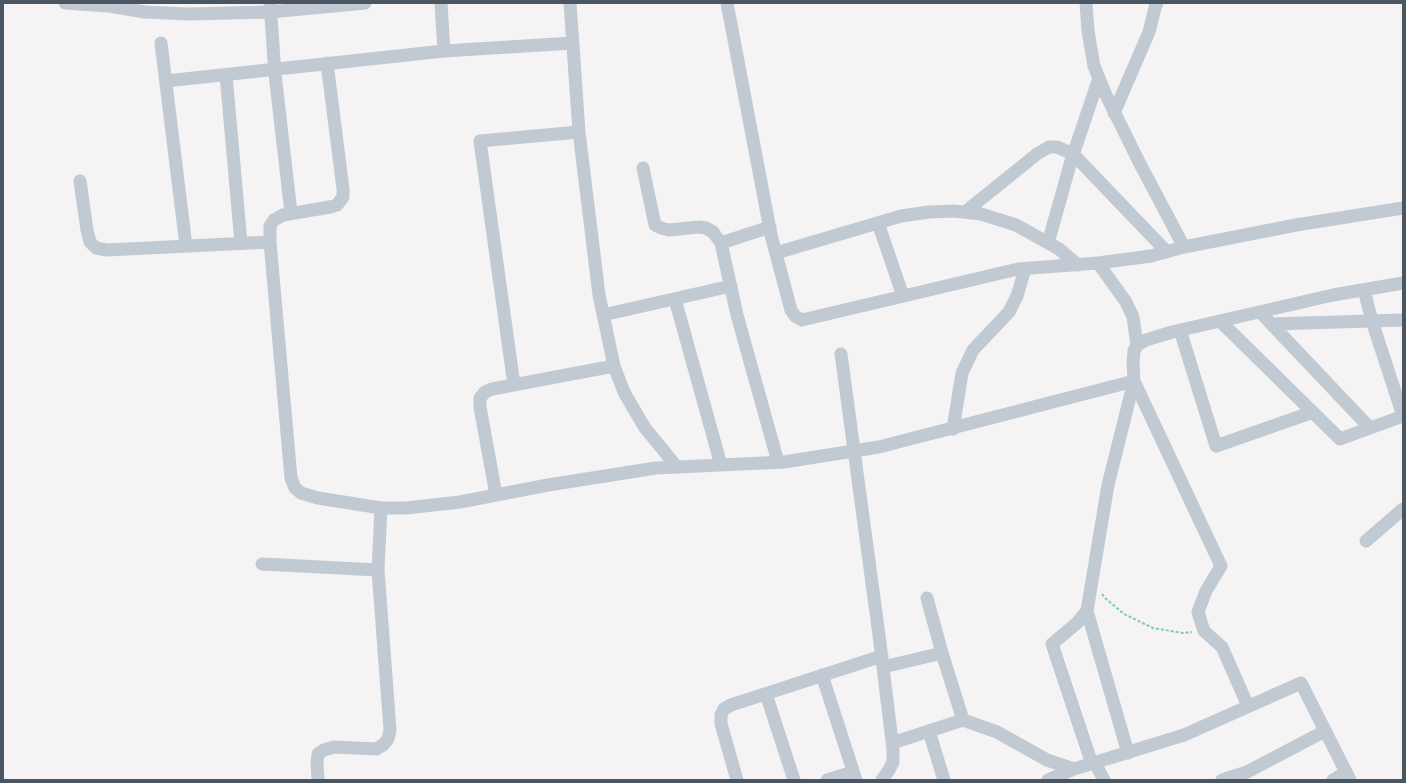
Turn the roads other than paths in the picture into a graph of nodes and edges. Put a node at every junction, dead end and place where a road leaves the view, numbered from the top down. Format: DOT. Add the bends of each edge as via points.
graph roads {
  1 [pos="65,3"];
  2 [pos="365,3"];
  3 [pos="441,3"];
  4 [pos="570,3"];
  5 [pos="727,3"];
  6 [pos="1086,3"];
  7 [pos="1157,3"];
  8 [pos="270,7"];
  9 [pos="573,43"];
  10 [pos="161,44"];
  11 [pos="444,51"];
  12 [pos="327,63"];
  13 [pos="275,69"];
  14 [pos="226,75"];
  15 [pos="1099,78"];
  16 [pos="166,81"];
  17 [pos="1114,113"];
  18 [pos="579,132"];
  19 [pos="1073,154"];
  20 [pos="643,168"];
  21 [pos="80,181"];
  22 [pos="1403,208"];
  23 [pos="965,212"];
  24 [pos="291,213"];
  25 [pos="878,223"];
  26 [pos="770,227"];
  27 [pos="270,242"];
  28 [pos="241,243"];
  29 [pos="721,243"];
  30 [pos="1048,243"];
  31 [pos="186,246"];
  32 [pos="1184,247"];
  33 [pos="1167,252"];
  34 [pos="776,253"];
  35 [pos="1098,263"];
  36 [pos="1078,265"];
  37 [pos="1025,269"];
  38 [pos="1403,283"];
  39 [pos="731,286"];
  40 [pos="1364,290"];
  41 [pos="903,296"];
  42 [pos="675,299"];
  43 [pos="1260,312"];
  44 [pos="603,315"];
  45 [pos="1403,320"];
  46 [pos="1220,321"];
  47 [pos="1372,321"];
  48 [pos="1271,324"];
  49 [pos="1180,330"];
  50 [pos="1138,345"];
  51 [pos="841,354"];
  52 [pos="614,366"];
  53 [pos="1134,381"];
  54 [pos="514,385"];
  55 [pos="1313,412"];
  56 [pos="1370,428"];
  57 [pos="953,429"];
  58 [pos="855,451"];
  59 [pos="778,462"];
  60 [pos="721,465"];
  61 [pos="677,466"];
  62 [pos="496,495"];
  63 [pos="381,508"];
  64 [pos="1403,509"];
  65 [pos="1366,541"];
  66 [pos="262,564"];
  67 [pos="378,570"];
  68 [pos="927,598"];
  69 [pos="1088,611"];
  70 [pos="942,652"];
  71 [pos="882,662"];
  72 [pos="822,675"];
  73 [pos="766,694"];
  74 [pos="1248,706"];
  75 [pos="963,720"];
  76 [pos="1325,730"];
  77 [pos="930,731"];
  78 [pos="892,743"];
  79 [pos="1128,753"];
  80 [pos="1094,763"];
  81 [pos="1074,769"];
  82 [pos="854,776"];
  83 [pos="1247,776"];
  84 [pos="1348,776"];
  85 [pos="318,780"];
  86 [pos="737,780"];
  87 [pos="794,780"];
  88 [pos="827,780"];
  89 [pos="882,780"];
  90 [pos="944,780"];
  91 [pos="1048,780"];
  92 [pos="1104,780"];
  93 [pos="1222,780"];
  94 [pos="1333,780"];
  1 -- 8 [label="street" via="188,14"];
  2 -- 8 [label="street"];
  3 -- 11 [label="street"];
  4 -- 9 [label="street"];
  5 -- 26 [label="street"];
  6 -- 15 [label="street" via="1094,66"];
  7 -- 17 [label="street" via="1148,32"];
  8 -- 13 [label="street"];
  9 -- 11 [label="street"];
  9 -- 18 [label="street"];
  10 -- 16 [label="street"];
  11 -- 12 [label="street"];
  12 -- 13 [label="street"];
  12 -- 24 [label="street" via="343,197 337,205"];
  13 -- 14 [label="street"];
  13 -- 24 [label="street"];
  14 -- 16 [label="street"];
  14 -- 28 [label="street"];
  15 -- 17 [label="street"];
  15 -- 19 [label="street"];
  16 -- 31 [label="street"];
  17 -- 32 [label="street"];
  18 -- 44 [label="street"];
  18 -- 54 [label="street" via="480,141"];
  19 -- 23 [label="street" via="1057,147 1049,147"];
  19 -- 30 [label="street"];
  19 -- 33 [label="street"];
  20 -- 29 [label="street" via="655,225 669,230 706,228 713,232"];
  21 -- 31 [label="street" via="87,230 90,242 96,248 107,250"];
  22 -- 32 [label="street" via="1296,225"];
  23 -- 25 [label="street" via="929,212"];
  23 -- 30 [label="street" via="981,214 1016,225"];
  24 -- 27 [label="street" via="274,220 270,226"];
  25 -- 34 [label="street"];
  25 -- 41 [label="street"];
  26 -- 29 [label="street"];
  26 -- 34 [label="street"];
  27 -- 28 [label="street"];
  27 -- 63 [label="street" via="291,478 295,488 301,493 318,498"];
  28 -- 31 [label="street"];
  29 -- 39 [label="street"];
  30 -- 36 [label="street"];
  32 -- 33 [label="street"];
  33 -- 35 [label="street"];
  34 -- 41 [label="street" via="791,310 802,320"];
  35 -- 36 [label="street"];
  35 -- 50 [label="street" via="1126,302 1133,318"];
  36 -- 37 [label="street"];
  37 -- 41 [label="street" via="974,278"];
  37 -- 57 [label="street" via="1009,312 973,350 962,373"];
  38 -- 40 [label="street"];
  39 -- 42 [label="street"];
  39 -- 59 [label="street"];
  40 -- 43 [label="street"];
  40 -- 47 [label="street"];
  42 -- 44 [label="street"];
  42 -- 60 [label="street"];
  43 -- 46 [label="street"];
  43 -- 48 [label="street"];
  44 -- 52 [label="street"];
  45 -- 47 [label="street"];
  46 -- 49 [label="street"];
  46 -- 55 [label="street"];
  47 -- 48 [label="street"];
  47 -- 56 [label="street" via="1403,416"];
  48 -- 56 [label="street"];
  49 -- 50 [label="street" via="1146,340"];
  49 -- 55 [label="street" via="1216,446"];
  50 -- 53 [label="street" via="1134,351"];
  51 -- 58 [label="street"];
  52 -- 54 [label="street"];
  52 -- 61 [label="street" via="624,392 645,428"];
  53 -- 57 [label="street"];
  53 -- 69 [label="street" via="1108,484"];
  53 -- 74 [label="street" via="1220,566 1198,612 1204,631 1222,647"];
  54 -- 62 [label="street" via="492,389 480,398"];
  55 -- 56 [label="street" via="1340,438"];
  57 -- 58 [label="street"];
  58 -- 59 [label="street"];
  58 -- 71 [label="street"];
  59 -- 60 [label="street"];
  60 -- 61 [label="street"];
  61 -- 62 [label="street"];
  62 -- 63 [label="street" via="460,502"];
  63 -- 67 [label="street"];
  64 -- 65 [label="street"];
  66 -- 67 [label="street"];
  67 -- 85 [label="street" via="390,730 388,739 376,748 334,747 324,750 318,754"];
  68 -- 70 [label="street"];
  69 -- 79 [label="street"];
  69 -- 80 [label="street" via="1052,644"];
  70 -- 71 [label="street"];
  70 -- 75 [label="street"];
  71 -- 72 [label="street"];
  71 -- 78 [label="street"];
  72 -- 73 [label="street"];
  72 -- 82 [label="street"];
  73 -- 86 [label="street" via="731,705 724,709 721,715 721,724"];
  73 -- 87 [label="street"];
  74 -- 76 [label="street" via="1301,683"];
  74 -- 79 [label="street" via="1184,735"];
  75 -- 77 [label="street"];
  75 -- 81 [label="street" via="997,732 1047,760"];
  76 -- 83 [label="street"];
  76 -- 84 [label="street"];
  77 -- 78 [label="street"];
  77 -- 90 [label="street"];
  78 -- 89 [label="street" via="893,762"];
  79 -- 80 [label="street"];
  80 -- 81 [label="street"];
  80 -- 92 [label="street"];
  81 -- 91 [label="street"];
  82 -- 88 [label="street"];
  83 -- 93 [label="street"];
  84 -- 94 [label="street"];
}
